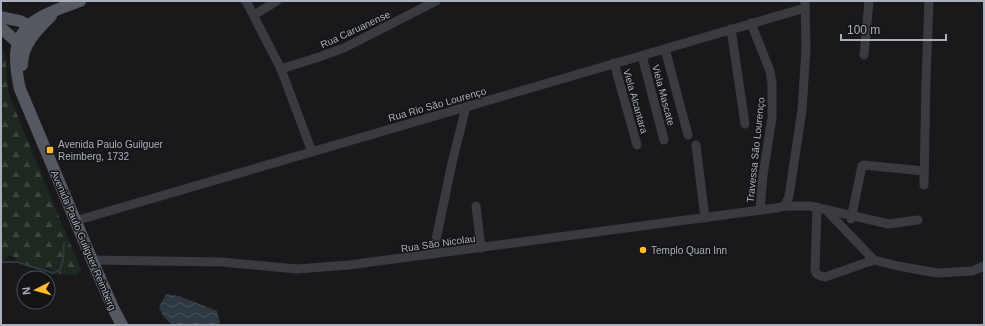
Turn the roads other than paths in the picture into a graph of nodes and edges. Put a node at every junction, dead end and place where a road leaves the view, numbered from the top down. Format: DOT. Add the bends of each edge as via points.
graph roads {
  1 [pos="80,1"];
  2 [pos="246,1"];
  3 [pos="277,1"];
  4 [pos="436,1"];
  5 [pos="869,1"];
  6 [pos="929,1"];
  7 [pos="805,5"];
  8 [pos="254,15"];
  9 [pos="1,17"];
  10 [pos="751,23"];
  11 [pos="731,29"];
  12 [pos="19,37"];
  13 [pos="665,49"];
  14 [pos="864,55"];
  15 [pos="642,56"];
  16 [pos="614,63"];
  17 [pos="281,69"];
  18 [pos="466,107"];
  19 [pos="745,124"];
  20 [pos="688,135"];
  21 [pos="664,140"];
  22 [pos="637,145"];
  23 [pos="696,145"];
  24 [pos="312,152"];
  25 [pos="924,171"];
  26 [pos="924,185"];
  27 [pos="476,206"];
  28 [pos="785,206"];
  29 [pos="821,209"];
  30 [pos="760,210"];
  31 [pos="851,217"];
  32 [pos="705,218"];
  33 [pos="918,220"];
  34 [pos="75,221"];
  35 [pos="481,248"];
  36 [pos="433,254"];
  37 [pos="92,260"];
  38 [pos="874,260"];
  39 [pos="984,266"];
  40 [pos="122,325"];
  1 -- 12 [label="main road" via="39,18"];
  2 -- 8 [label="street"];
  3 -- 8 [label="street"];
  4 -- 17 [label="street, Rua Caruanense" via="344,48"];
  5 -- 14 [label="street"];
  6 -- 25 [label="street"];
  7 -- 10 [label="street, Rua Rio São Lourenço"];
  7 -- 28 [label="street" via="805,76 802,110 789,196"];
  8 -- 17 [label="street"];
  9 -- 12 [label="main road" via="20,21"];
  10 -- 11 [label="street, Rua Rio São Lourenço"];
  10 -- 30 [label="street, Travessa São Lourenço" via="770,71 772,83 772,118"];
  11 -- 13 [label="street, Rua Rio São Lourenço"];
  11 -- 19 [label="street"];
  12 -- 34 [label="main road, Avenida Paulo Guilguer Reimberg" via="22,62 20,89"];
  13 -- 15 [label="street, Rua Rio São Lourenço"];
  13 -- 20 [label="street"];
  15 -- 16 [label="street, Rua Rio São Lourenço"];
  15 -- 21 [label="street, Viela Mascate"];
  16 -- 18 [label="street, Rua Rio São Lourenço"];
  16 -- 22 [label="street, Viela Alcantara"];
  17 -- 24 [label="street"];
  18 -- 24 [label="street, Rua Rio São Lourenço"];
  18 -- 36 [label="street"];
  23 -- 32 [label="street"];
  24 -- 34 [label="street, Rua Rio São Lourenço"];
  25 -- 26 [label="street"];
  25 -- 31 [label="street" via="863,165"];
  27 -- 35 [label="street"];
  28 -- 29 [label="street, Rua São Nicolau" via="810,206"];
  28 -- 30 [label="street, Rua São Nicolau"];
  29 -- 31 [label="street, Rua São Nicolau"];
  29 -- 38 [label="street"];
  29 -- 38 [label="street" via="816,274 825,277"];
  30 -- 32 [label="street, Rua São Nicolau"];
  31 -- 33 [label="street, Rua São Nicolau" via="889,224"];
  32 -- 35 [label="street, Rua São Nicolau"];
  34 -- 37 [label="main road, Avenida Paulo Guilguer Reimberg"];
  35 -- 36 [label="street, Rua São Nicolau"];
  36 -- 37 [label="street, Rua São Nicolau" via="297,269 222,262"];
  37 -- 40 [label="main road, Avenida Paulo Guilguer Reimberg"];
  38 -- 39 [label="street" via="936,272 972,271"];
}
